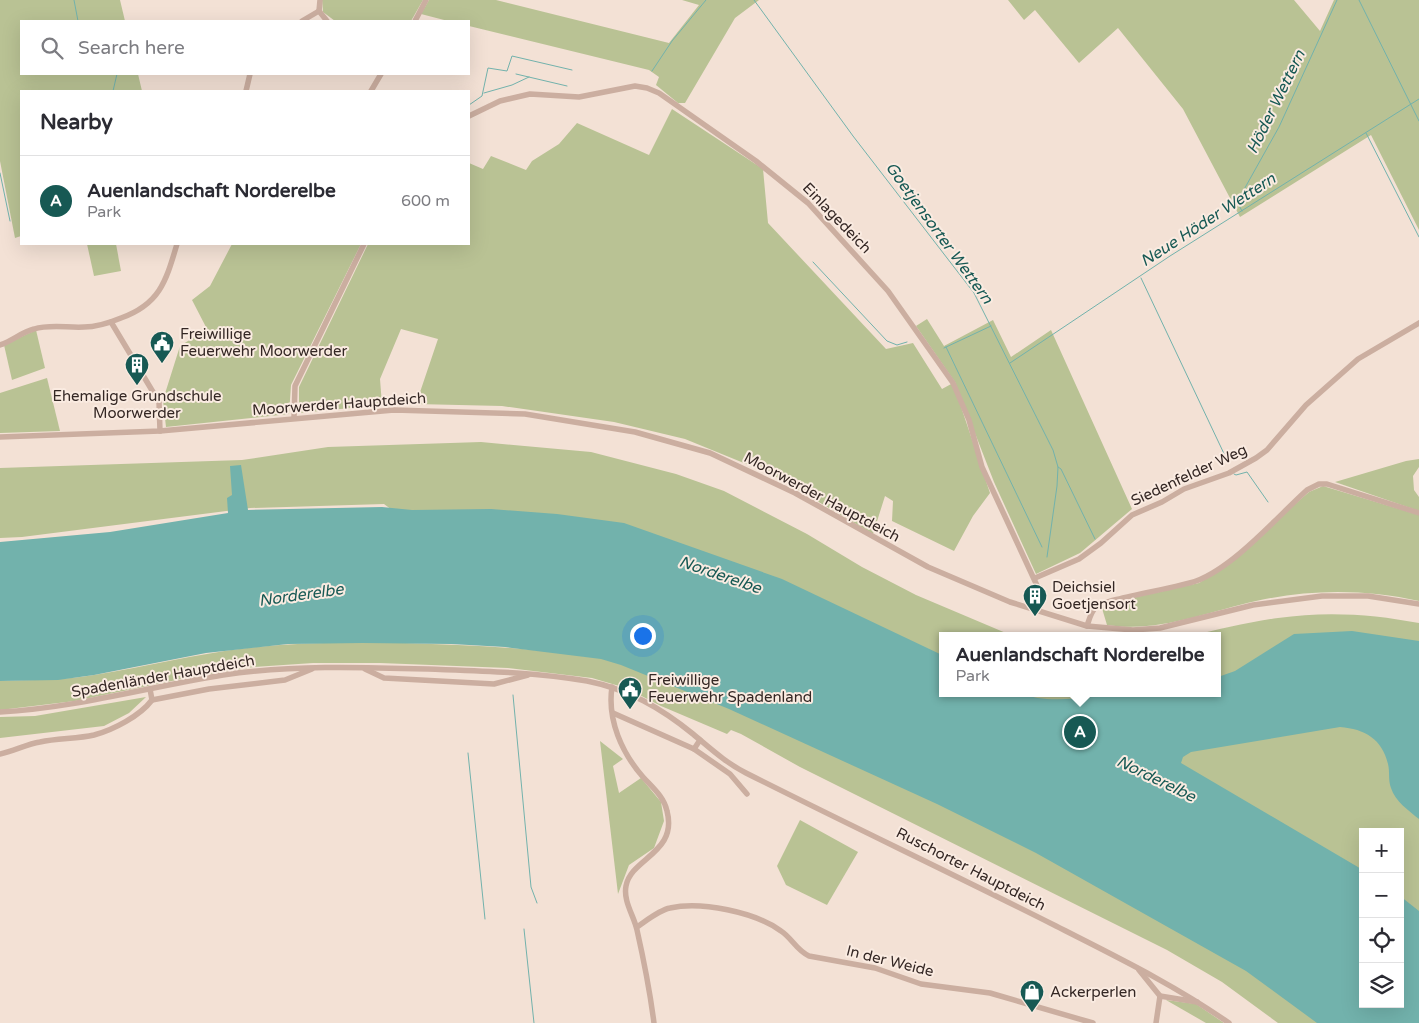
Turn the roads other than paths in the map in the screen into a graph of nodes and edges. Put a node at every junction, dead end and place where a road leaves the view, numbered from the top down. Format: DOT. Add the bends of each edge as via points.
graph roads {
  1 [pos="320,0"];
  2 [pos="426,0"];
  3 [pos="319,11"];
  4 [pos="304,20"];
  5 [pos="326,20"];
  6 [pos="416,20"];
  7 [pos="250,75"];
  8 [pos="380,75"];
  9 [pos="246,90"];
  10 [pos="372,90"];
  11 [pos="470,115"];
  12 [pos="177,245"];
  13 [pos="364,245"];
  14 [pos="111,322"];
  15 [pos="1419,323"];
  16 [pos="0,345"];
  17 [pos="294,418"];
  18 [pos="160,431"];
  19 [pos="0,437"];
  20 [pos="1419,513"];
  21 [pos="1035,578"];
  22 [pos="1419,604"];
  23 [pos="1038,611"];
  24 [pos="1087,626"];
  25 [pos="316,667"];
  26 [pos="361,668"];
  27 [pos="532,674"];
  28 [pos="612,687"];
  29 [pos="150,689"];
  30 [pos="152,700"];
  31 [pos="0,712"];
  32 [pos="613,713"];
  33 [pos="700,740"];
  34 [pos="694,749"];
  35 [pos="0,754"];
  36 [pos="747,794"];
  37 [pos="636,927"];
  38 [pos="1137,968"];
  39 [pos="1160,996"];
  40 [pos="1201,1003"];
  41 [pos="654,1023"];
  42 [pos="1093,1023"];
  43 [pos="1156,1023"];
  44 [pos="1229,1023"];
  1 -- 3 [label="street"];
  2 -- 6 [label="street"];
  3 -- 4 [label="street"];
  3 -- 5 [label="street"];
  7 -- 9 [label="street"];
  8 -- 10 [label="street"];
  11 -- 21 [label="street, Einlagedeich" via="492,104 521,96 579,97 630,86 647,88 659,93 790,187 876,277 950,377 969,420 985,474"];
  12 -- 14 [label="street" via="166,281 154,298 136,313"];
  13 -- 17 [label="street" via="295,386"];
  14 -- 16 [label="street" via="87,327 35,328"];
  14 -- 18 [label="street" via="159,402"];
  15 -- 21 [label="street, Siedenfelder Weg" via="1358,358 1306,405 1267,450 1256,458 1132,515 1079,559"];
  17 -- 18 [label="street, Moorwerder Hauptdeich"];
  17 -- 23 [label="street, Moorwerder Hauptdeich" via="394,410 501,412 595,424 659,437 753,472 928,567 981,591"];
  18 -- 19 [label="street, Moorwerder Hauptdeich"];
  20 -- 24 [label="street" via="1327,484 1312,487 1251,543 1207,576 1155,592 1100,603 1093,610"];
  21 -- 23 [label="street" via="1042,597"];
  22 -- 24 [label="street, Moorwerder Hauptdeich" via="1368,596 1322,596 1254,605 1160,628 1133,630"];
  23 -- 24 [label="street, Moorwerder Hauptdeich"];
  25 -- 26 [label="street, Spadenländer Hauptdeich"];
  25 -- 29 [label="street, Spadenländer Hauptdeich" via="222,676"];
  25 -- 30 [label="street" via="285,680"];
  26 -- 27 [label="street, Spadenländer Hauptdeich"];
  26 -- 27 [label="street, Spadenländer Hauptdeich" via="384,678 494,684"];
  27 -- 28 [label="street, Spadenländer Hauptdeich"];
  28 -- 32 [label="street"];
  28 -- 33 [label="street, Ruschorter Hauptdeich" via="644,700"];
  29 -- 30 [label="street"];
  29 -- 31 [label="street, Spadenländer Hauptdeich" via="98,700"];
  30 -- 35 [label="street" via="132,717 94,735 41,742"];
  32 -- 34 [label="street"];
  32 -- 37 [label="street" via="625,754 660,795 668,813 665,838 658,851 635,870 627,883 626,897"];
  33 -- 34 [label="street"];
  33 -- 38 [label="street, Ruschorter Hauptdeich" via="716,755 742,771 886,840"];
  34 -- 36 [label="street" via="730,774"];
  37 -- 41 [label="street"];
  37 -- 42 [label="street, In der Weide" via="669,908 724,909 769,923 809,956 875,968 921,984 990,993"];
  38 -- 39 [label="street"];
  38 -- 40 [label="street, Ruschorter Hauptdeich"];
  39 -- 40 [label="street"];
  39 -- 43 [label="street"];
  40 -- 44 [label="street, Ruschorter Hauptdeich"];
}
